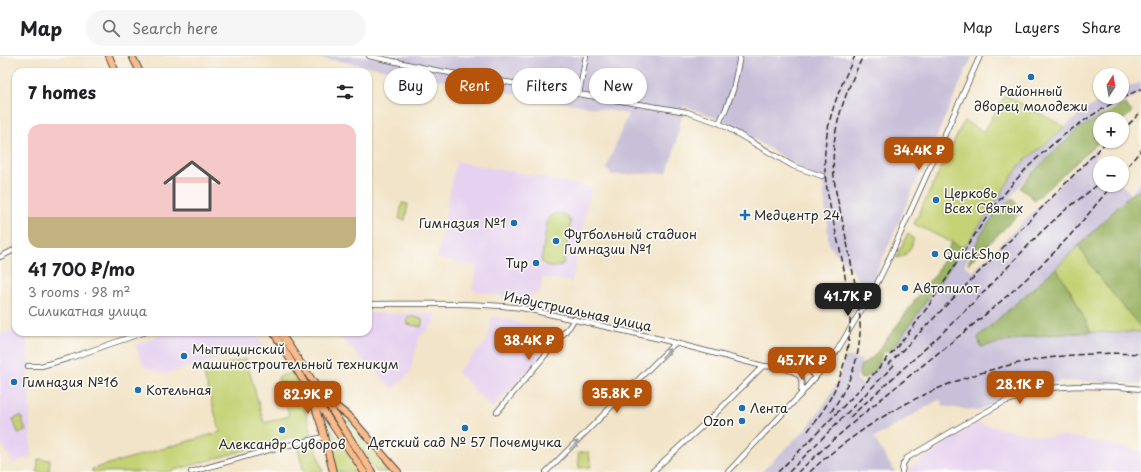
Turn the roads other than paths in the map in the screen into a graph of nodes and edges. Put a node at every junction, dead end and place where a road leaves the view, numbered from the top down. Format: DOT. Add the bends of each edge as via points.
graph roads {
  1 [pos="109,56"];
  2 [pos="132,56"];
  3 [pos="369,56"];
  4 [pos="586,56"];
  5 [pos="740,56"];
  6 [pos="980,56"];
  7 [pos="114,68"];
  8 [pos="138,68"];
  9 [pos="512,83"];
  10 [pos="581,83"];
  11 [pos="581,94"];
  12 [pos="719,123"];
  13 [pos="822,176"];
  14 [pos="12,251"];
  15 [pos="0,257"];
  16 [pos="372,304"];
  17 [pos="574,319"];
  18 [pos="133,336"];
  19 [pos="276,336"];
  20 [pos="283,336"];
  21 [pos="675,343"];
  22 [pos="834,354"];
  23 [pos="28,366"];
  24 [pos="763,366"];
  25 [pos="781,367"];
  26 [pos="800,367"];
  27 [pos="815,378"];
  28 [pos="308,388"];
  29 [pos="1141,389"];
  30 [pos="322,395"];
  31 [pos="800,395"];
  32 [pos="497,412"];
  33 [pos="324,437"];
  34 [pos="191,472"];
  35 [pos="333,472"];
  36 [pos="364,472"];
  37 [pos="372,472"];
  38 [pos="398,472"];
  39 [pos="546,472"];
  40 [pos="652,472"];
  41 [pos="728,472"];
  42 [pos="902,472"];
  1 -- 7 [label="main road"];
  2 -- 8 [label="main road"];
  3 -- 9 [label="street"];
  4 -- 10 [label="street"];
  5 -- 12 [label="street" via="733,90"];
  6 -- 22 [label="street" via="888,262 868,302"];
  11 -- 12 [label="street" via="686,112"];
  12 -- 13 [label="street" via="793,166"];
  14 -- 15 [label="street"];
  16 -- 17 [label="street, Индустриальная улица" via="501,306"];
  17 -- 21 [label="street, Индустриальная улица"];
  17 -- 32 [label="street"];
  18 -- 23 [label="street" via="70,358 41,366"];
  19 -- 28 [label="main road"];
  20 -- 30 [label="main road"];
  21 -- 24 [label="street, Индустриальная улица"];
  39 -- 21 [label="street, one-way"];
  22 -- 26 [label="street, Индустриальная улица" via="814,364"];
  22 -- 27 [label="street"];
  24 -- 25 [label="street, Индустриальная улица"];
  24 -- 40 [label="street"];
  25 -- 26 [label="street, Индустриальная улица"];
  25 -- 31 [label="street, Индустриальная улица" via="796,372 800,377"];
  26 -- 27 [label="street" via="810,370"];
  27 -- 31 [label="street"];
  28 -- 33 [label="main road"];
  28 -- 36 [label="main road"];
  29 -- 42 [label="street" via="1078,386 1048,388 1004,402 907,458"];
  30 -- 37 [label="main road"];
  30 -- 38 [label="main road" via="351,418"];
  31 -- 41 [label="street"];
  33 -- 34 [label="street"];
  33 -- 35 [label="main road"];
}
